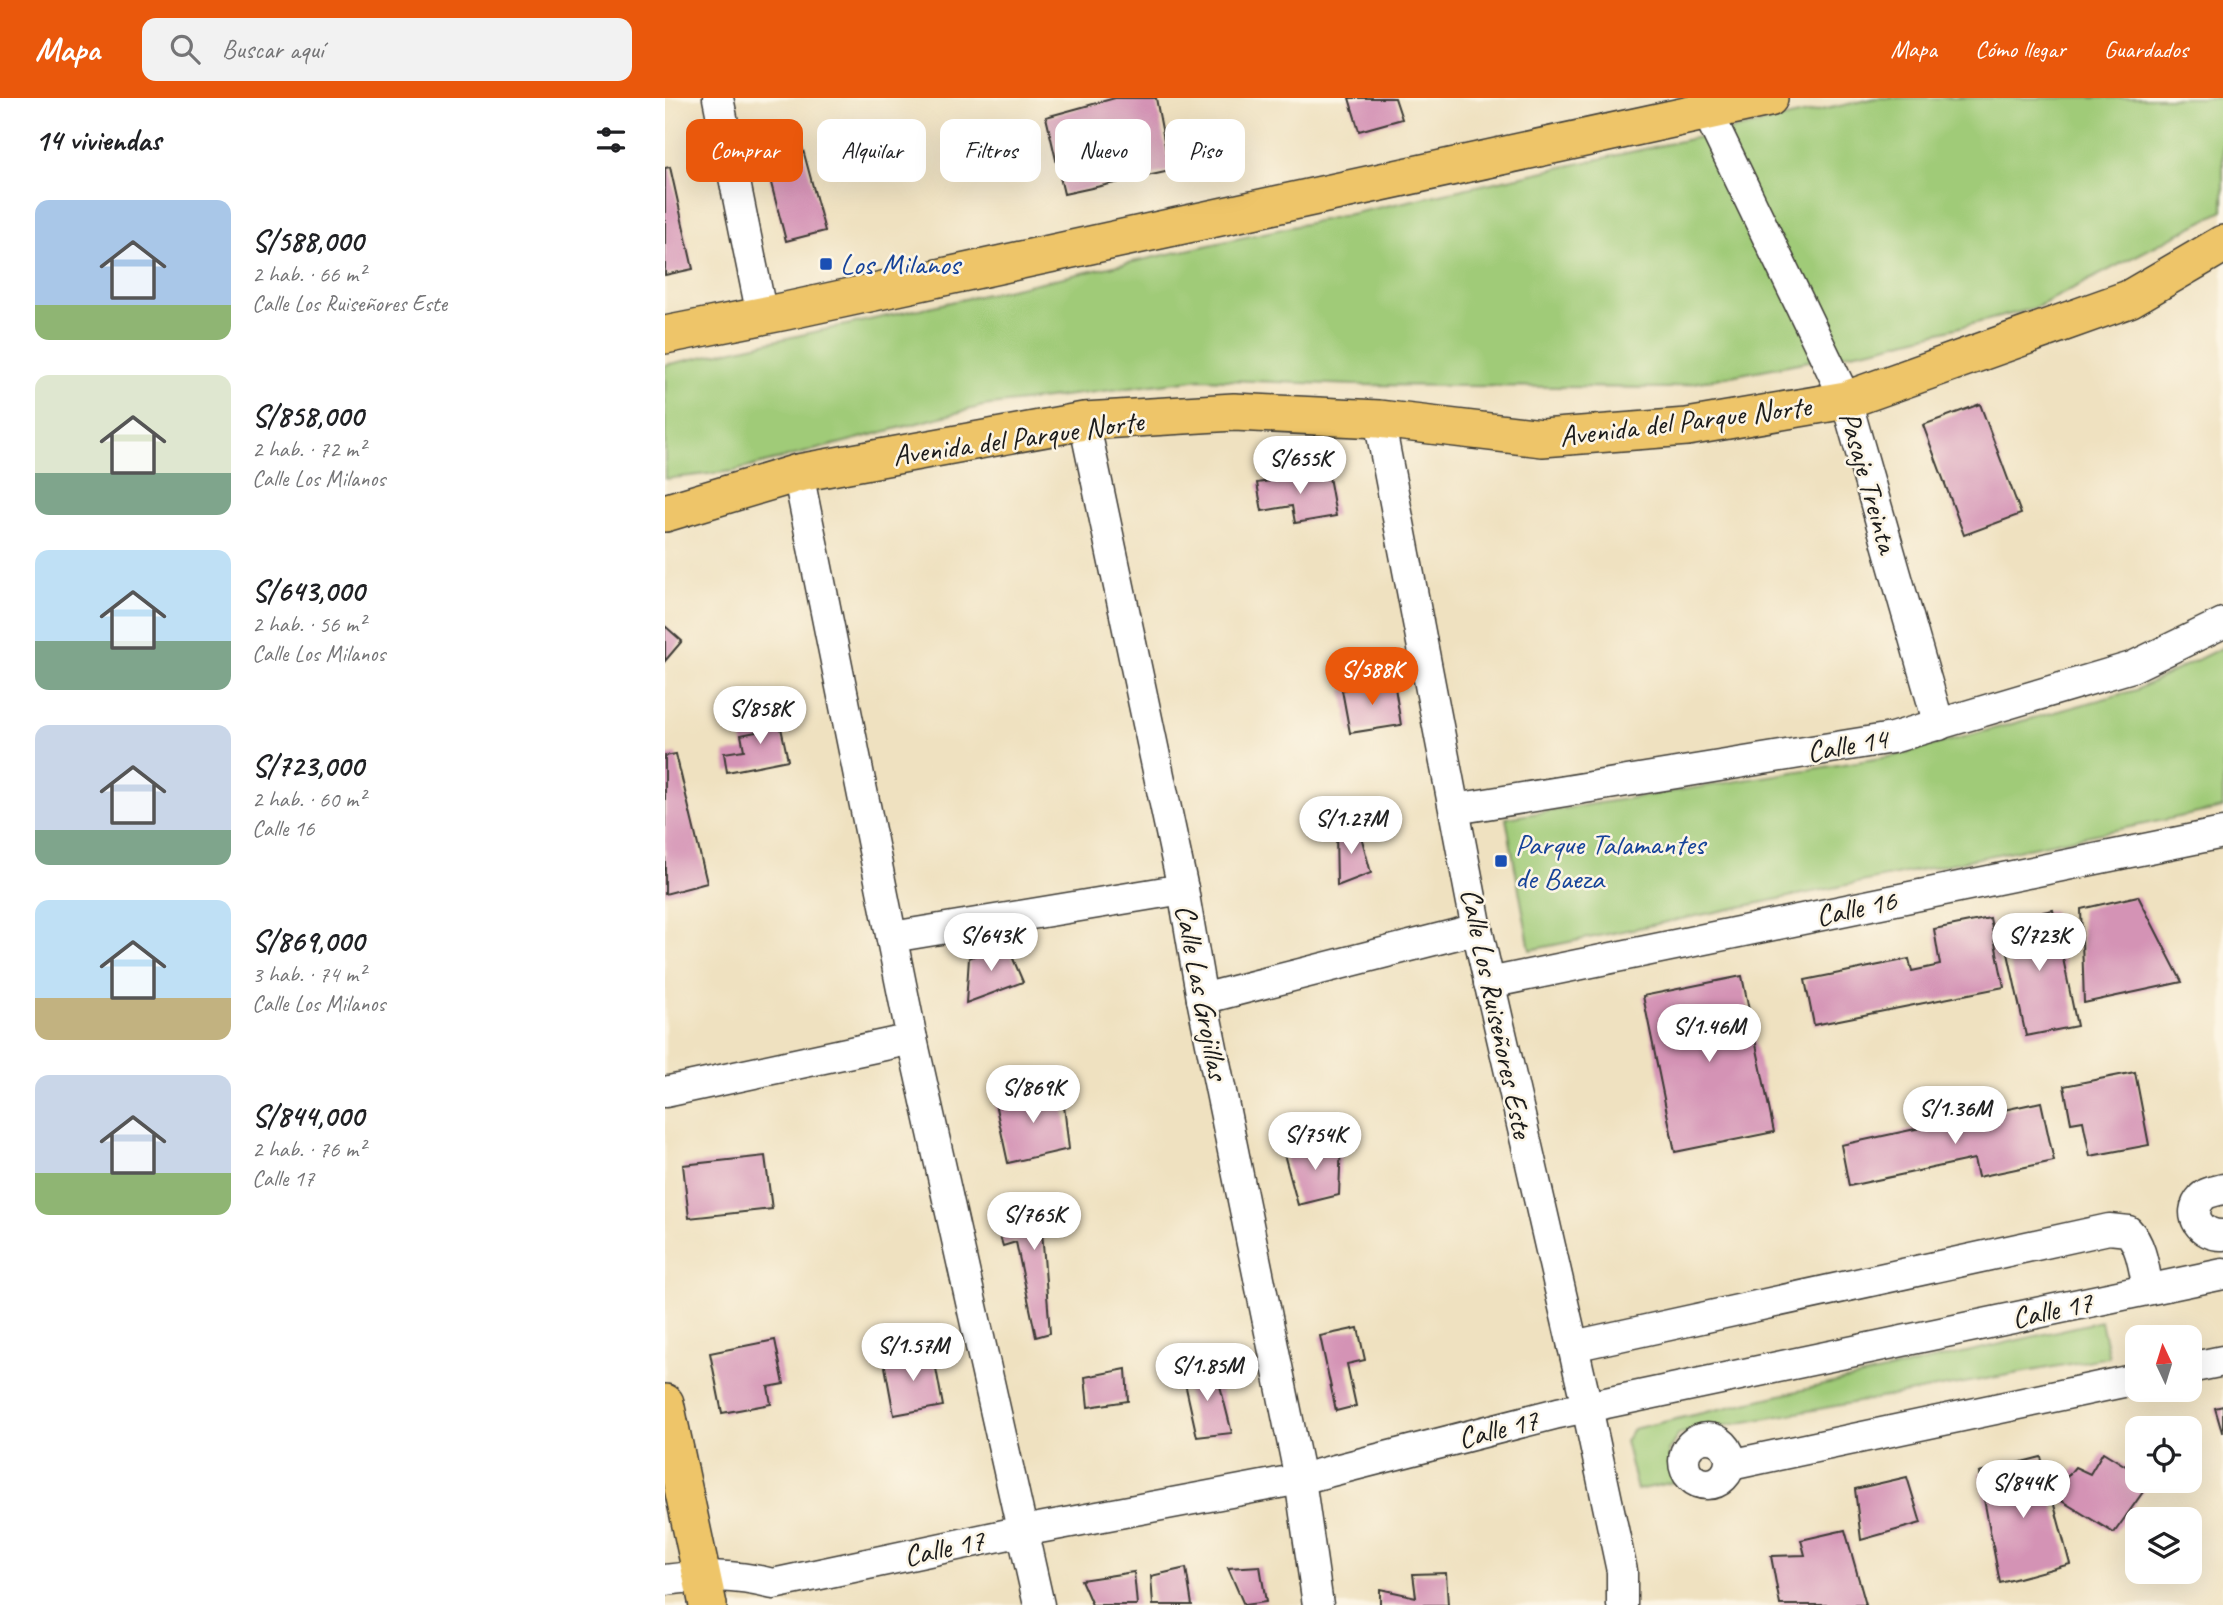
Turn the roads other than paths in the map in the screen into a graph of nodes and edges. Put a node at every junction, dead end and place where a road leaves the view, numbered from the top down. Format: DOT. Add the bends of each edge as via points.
graph roads {
  1 [pos="718,98"];
  2 [pos="1769,98"];
  3 [pos="1705,105"];
  4 [pos="2223,244"];
  5 [pos="762,316"];
  6 [pos="665,335"];
  7 [pos="1846,400"];
  8 [pos="1379,419"];
  9 [pos="1084,422"];
  10 [pos="798,473"];
  11 [pos="665,513"];
  12 [pos="2223,623"];
  13 [pos="1939,725"];
  14 [pos="1455,808"];
  15 [pos="2223,833"];
  16 [pos="1183,889"];
  17 [pos="1477,929"];
  18 [pos="892,937"];
  19 [pos="1489,983"];
  20 [pos="1202,999"];
  21 [pos="912,1038"];
  22 [pos="665,1092"];
  23 [pos="2223,1189"];
  24 [pos="2223,1235"];
  25 [pos="2223,1274"];
  26 [pos="2148,1289"];
  27 [pos="1573,1346"];
  28 [pos="2223,1361"];
  29 [pos="2202,1365"];
  30 [pos="2125,1382"];
  31 [pos="665,1403"];
  32 [pos="1587,1407"];
  33 [pos="1730,1465"];
  34 [pos="1300,1479"];
  35 [pos="1023,1531"];
  36 [pos="1622,1571"];
  37 [pos="665,1580"];
  38 [pos="773,1584"];
  39 [pos="705,1590"];
  40 [pos="748,1605"];
  41 [pos="1039,1605"];
  42 [pos="1318,1605"];
  43 [pos="1622,1605"];
  44 [pos="1631,1605"];
  1 -- 5 [label="street"];
  2 -- 3 [label="main road"];
  3 -- 5 [label="main road"];
  3 -- 7 [label="street, Pasaje Treinta"];
  4 -- 7 [label="main road, Avenida del Parque Norte" via="2129,299"];
  5 -- 6 [label="main road"];
  7 -- 8 [label="main road, Avenida del Parque Norte" via="1687,427 1542,438"];
  7 -- 13 [label="street, Pasaje Treinta"];
  8 -- 9 [label="main road, Avenida del Parque Norte" via="1234,412"];
  8 -- 14 [label="street, Calle Los Ruiseñores Este"];
  9 -- 10 [label="main road, Avenida del Parque Norte"];
  9 -- 16 [label="street, Calle Las Grojillas"];
  10 -- 11 [label="main road, Avenida del Parque Norte"];
  10 -- 18 [label="street"];
  12 -- 13 [label="street, Calle 14" via="2132,667"];
  13 -- 14 [label="street, Calle 14" via="1892,738"];
  14 -- 17 [label="street, Calle Los Ruiseñores Este"];
  15 -- 19 [label="street, Calle 16"];
  16 -- 18 [label="street"];
  16 -- 20 [label="street, Calle Las Grojillas"];
  17 -- 19 [label="street, Calle Los Ruiseñores Este"];
  17 -- 20 [label="street"];
  18 -- 21 [label="street"];
  19 -- 27 [label="street, Calle Los Ruiseñores Este"];
  20 -- 34 [label="street, Calle Las Grojillas"];
  21 -- 22 [label="street"];
  21 -- 35 [label="street"];
  23 -- 24 [label="street" via="2201,1198 2196,1213 2205,1232"];
  25 -- 26 [label="street, Calle 17"];
  26 -- 27 [label="street" via="2133,1235 2109,1230"];
  26 -- 32 [label="street, Calle 17"];
  27 -- 32 [label="street, Calle Los Ruiseñores Este"];
  28 -- 29 [label="street"];
  30 -- 33 [label="street"];
  31 -- 39 [label="main road"];
  32 -- 34 [label="street, Calle 17"];
  32 -- 36 [label="street, Calle Los Ruiseñores Este"];
  34 -- 35 [label="street, Calle 17"];
  34 -- 42 [label="street, Calle Las Grojillas"];
  35 -- 38 [label="street, Calle 17"];
  35 -- 41 [label="street"];
  36 -- 43 [label="street, Calle Los Ruiseñores Este"];
  36 -- 44 [label="street"];
  37 -- 39 [label="street, Calle 17"];
  38 -- 39 [label="street, Calle 17" via="742,1576"];
  38 -- 40 [label="street, Calle 17"];
}
